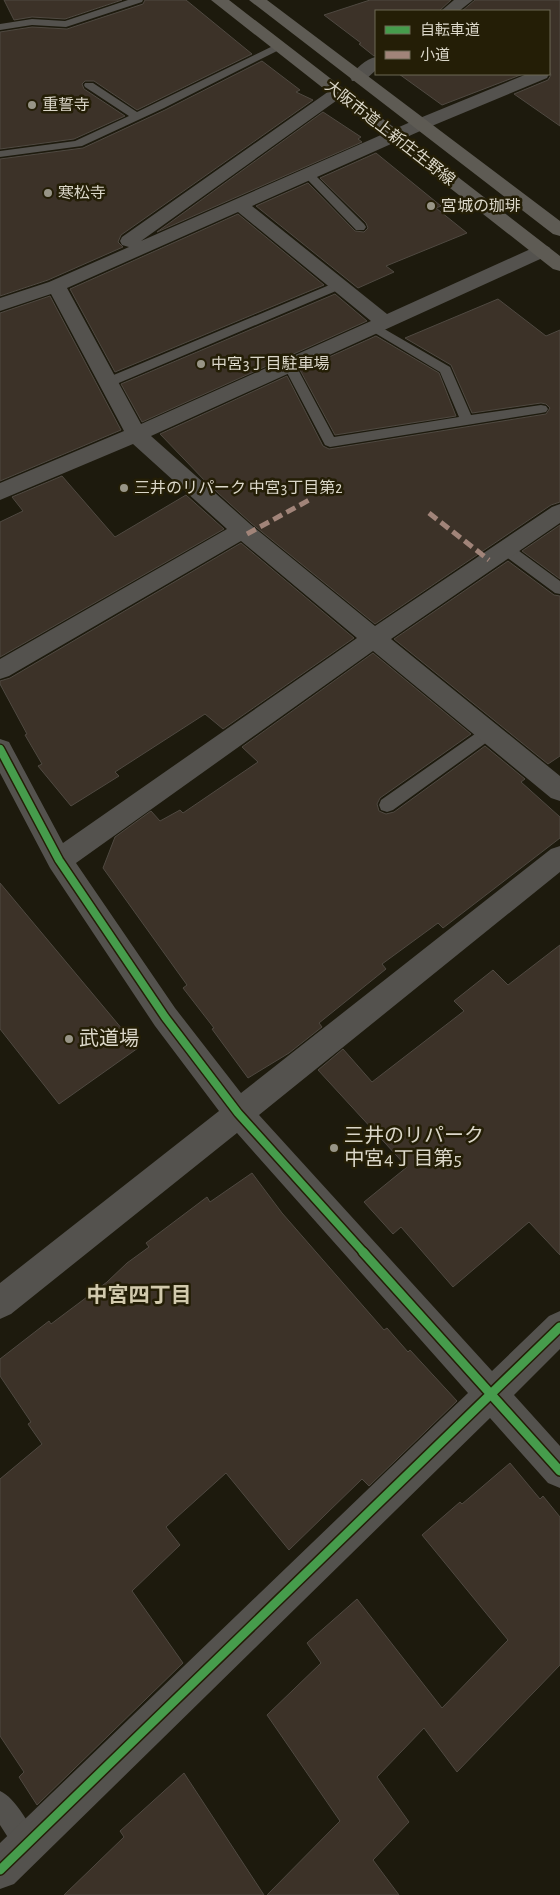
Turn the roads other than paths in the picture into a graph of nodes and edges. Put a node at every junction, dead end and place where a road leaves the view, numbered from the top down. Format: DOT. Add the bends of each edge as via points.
graph roads {
  1 [pos="138,0"];
  2 [pos="219,0"];
  3 [pos="257,0"];
  4 [pos="464,0"];
  5 [pos="450,10"];
  6 [pos="0,27"];
  7 [pos="279,46"];
  8 [pos="375,63"];
  9 [pos="536,75"];
  10 [pos="358,77"];
  11 [pos="89,85"];
  12 [pos="338,93"];
  13 [pos="137,117"];
  14 [pos="421,124"];
  15 [pos="394,136"];
  16 [pos="0,154"];
  17 [pos="308,175"];
  18 [pos="240,205"];
  19 [pos="360,227"];
  20 [pos="560,230"];
  21 [pos="542,251"];
  22 [pos="111,262"];
  23 [pos="560,265"];
  24 [pos="339,285"];
  25 [pos="56,286"];
  26 [pos="0,305"];
  27 [pos="380,324"];
  28 [pos="289,365"];
  29 [pos="109,382"];
  30 [pos="541,410"];
  31 [pos="467,420"];
  32 [pos="137,435"];
  33 [pos="0,492"];
  34 [pos="560,512"];
  35 [pos="242,530"];
  36 [pos="506,548"];
  37 [pos="560,589"];
  38 [pos="374,639"];
  39 [pos="0,670"];
  40 [pos="488,732"];
  41 [pos="0,749"];
  42 [pos="560,792"];
  43 [pos="387,805"];
  44 [pos="560,857"];
  45 [pos="59,860"];
  46 [pos="238,1113"];
  47 [pos="0,1303"];
  48 [pos="560,1327"];
  49 [pos="491,1395"];
  50 [pos="560,1471"];
  51 [pos="0,1803"];
  52 [pos="27,1844"];
  53 [pos="0,1870"];
  1 -- 6 [label="lane" via="66,24 32,22"];
  2 -- 7 [label="main road, 大阪市道上新庄生野線"];
  3 -- 10 [label="main road, 大阪市道上新庄生野線"];
  4 -- 5 [label="street"];
  7 -- 12 [label="main road, 大阪市道上新庄生野線"];
  7 -- 13 [label="lane"];
  8 -- 10 [label="street"];
  9 -- 14 [label="street"];
  10 -- 14 [label="main road, 大阪市道上新庄生野線"];
  11 -- 13 [label="lane"];
  12 -- 15 [label="main road, 大阪市道上新庄生野線"];
  12 -- 22 [label="street" via="116,251"];
  13 -- 16 [label="lane" via="78,144"];
  14 -- 15 [label="street"];
  14 -- 20 [label="main road, 大阪市道上新庄生野線"];
  15 -- 17 [label="street"];
  15 -- 21 [label="main road, 大阪市道上新庄生野線"];
  17 -- 18 [label="street"];
  17 -- 19 [label="lane"];
  18 -- 22 [label="street"];
  18 -- 24 [label="street"];
  21 -- 23 [label="main road, 大阪市道上新庄生野線"];
  21 -- 27 [label="street"];
  22 -- 25 [label="street"];
  24 -- 27 [label="street"];
  24 -- 29 [label="lane"];
  25 -- 26 [label="street"];
  25 -- 29 [label="street"];
  27 -- 28 [label="street"];
  27 -- 31 [label="lane" via="445,370"];
  28 -- 31 [label="lane" via="330,442"];
  28 -- 32 [label="street"];
  29 -- 32 [label="street"];
  30 -- 31 [label="lane"];
  32 -- 33 [label="street"];
  32 -- 35 [label="street"];
  34 -- 36 [label="street"];
  35 -- 38 [label="street"];
  35 -- 39 [label="street"];
  36 -- 37 [label="lane"];
  36 -- 38 [label="street"];
  38 -- 40 [label="street"];
  38 -- 45 [label="street"];
  40 -- 42 [label="street"];
  40 -- 43 [label="lane"];
  41 -- 45 [label="street"];
  44 -- 46 [label="street"];
  45 -- 46 [label="street" via="165,1017"];
  46 -- 47 [label="street"];
  46 -- 49 [label="street"];
  48 -- 49 [label="street"];
  49 -- 50 [label="street"];
  49 -- 52 [label="street"];
  51 -- 52 [label="lane"];
  52 -- 53 [label="street"];
}
